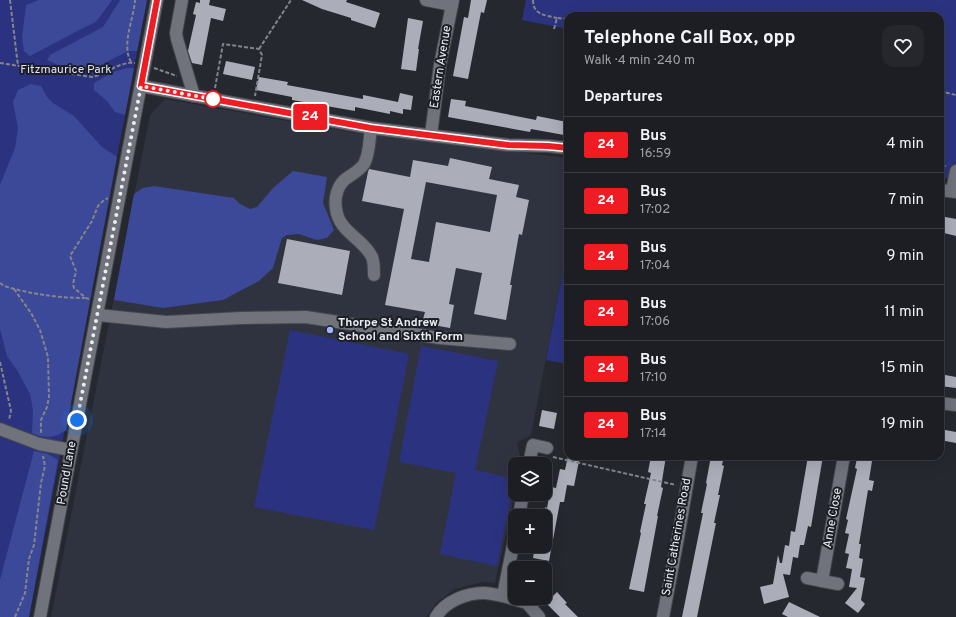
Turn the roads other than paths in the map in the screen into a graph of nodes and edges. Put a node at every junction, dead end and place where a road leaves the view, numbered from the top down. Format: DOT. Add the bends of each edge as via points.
graph roads {
  1 [pos="157,0"];
  2 [pos="182,0"];
  3 [pos="426,0"];
  4 [pos="452,2"];
  5 [pos="141,86"];
  6 [pos="194,96"];
  7 [pos="371,128"];
  8 [pos="431,135"];
  9 [pos="564,148"];
  10 [pos="956,171"];
  11 [pos="949,191"];
  12 [pos="374,275"];
  13 [pos="98,315"];
  14 [pos="510,344"];
  15 [pos="944,404"];
  16 [pos="956,405"];
  17 [pos="0,429"];
  18 [pos="547,448"];
  19 [pos="71,450"];
  20 [pos="530,450"];
  21 [pos="691,460"];
  22 [pos="843,460"];
  23 [pos="511,553"];
  24 [pos="807,578"];
  25 [pos="822,581"];
  26 [pos="838,584"];
  27 [pos="503,596"];
  28 [pos="40,617"];
  29 [pos="436,617"];
  30 [pos="539,617"];
  31 [pos="663,617"];
  1 -- 5 [label="street, Pound Lane"];
  2 -- 6 [label="street" via="176,33"];
  3 -- 4 [label="street"];
  4 -- 8 [label="street, Eastern Avenue" via="440,65"];
  5 -- 6 [label="street"];
  5 -- 13 [label="street, Pound Lane"];
  6 -- 7 [label="street"];
  7 -- 8 [label="street"];
  7 -- 12 [label="street" via="368,156 363,166 340,184 336,195 336,208 338,218 372,257"];
  8 -- 9 [label="street" via="508,145"];
  10 -- 11 [label="street"];
  13 -- 14 [label="street" via="166,322 306,317 434,338"];
  13 -- 19 [label="street, Pound Lane"];
  15 -- 16 [label="street"];
  17 -- 19 [label="street" via="39,444"];
  18 -- 20 [label="street"];
  19 -- 28 [label="street, Pound Lane"];
  21 -- 31 [label="street, Saint Catherines Road"];
  22 -- 25 [label="street, Anne Close"];
  23 -- 27 [label="street"];
  24 -- 25 [label="street"];
  25 -- 26 [label="street"];
  27 -- 29 [label="street" via="485,593 463,596 440,610"];
  27 -- 30 [label="street" via="527,604"];
}
